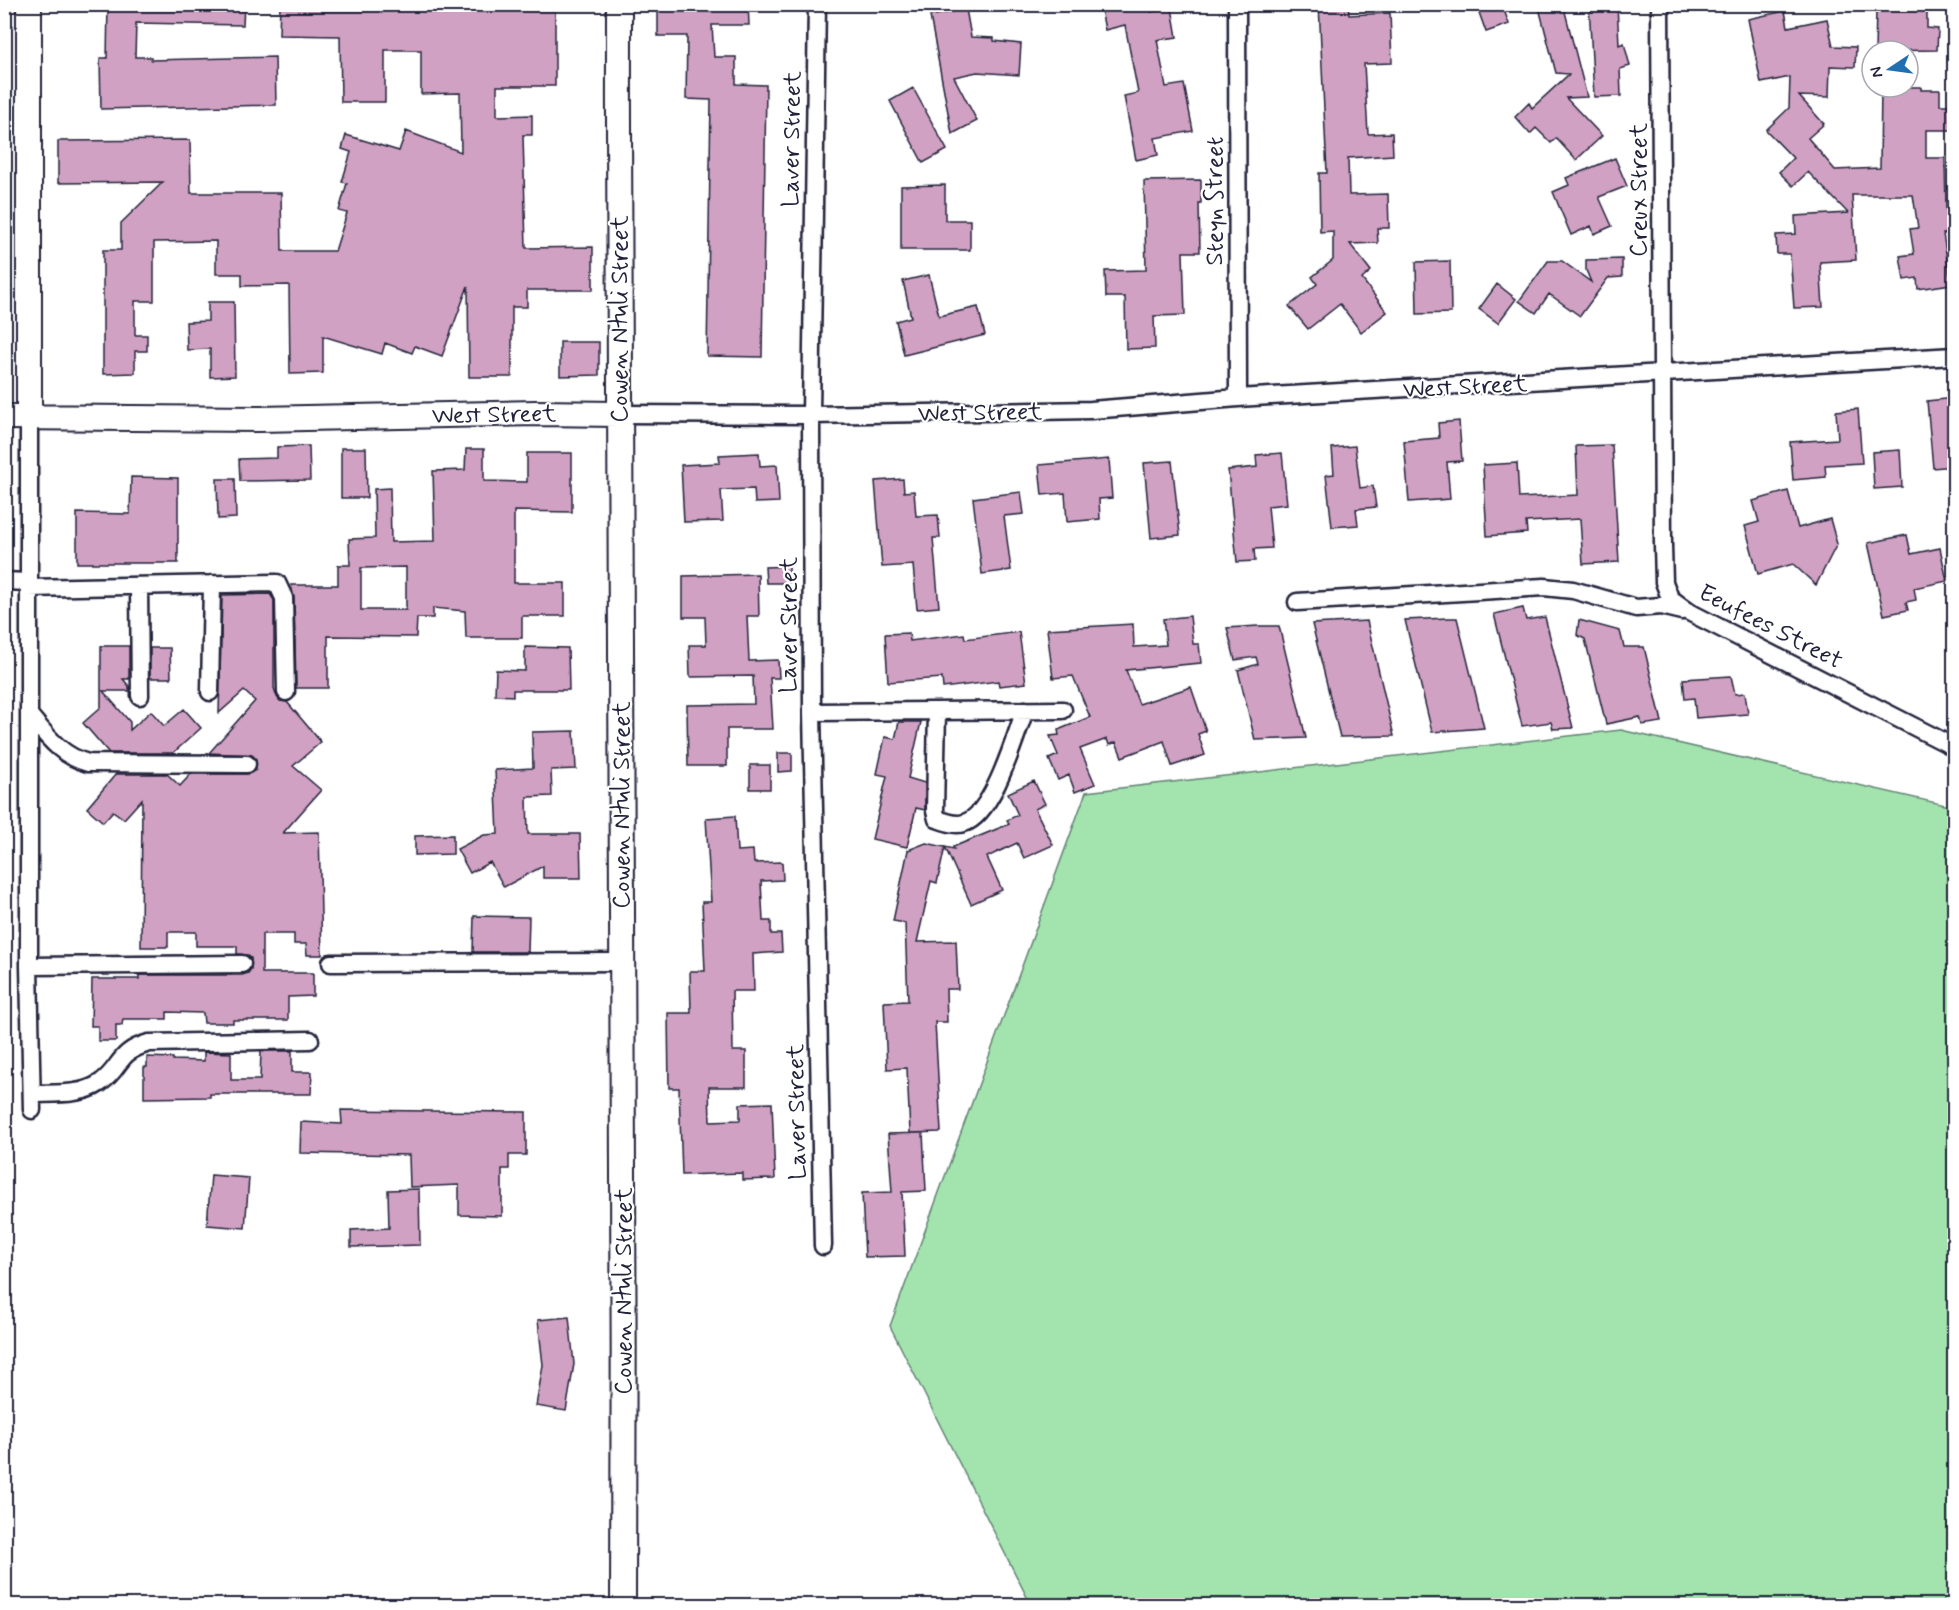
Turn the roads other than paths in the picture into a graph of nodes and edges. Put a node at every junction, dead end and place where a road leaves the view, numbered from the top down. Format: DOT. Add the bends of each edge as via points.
graph roads {
  1 [pos="29,4"];
  2 [pos="619,4"];
  3 [pos="817,4"];
  4 [pos="1237,4"];
  5 [pos="1660,4"];
  6 [pos="1954,356"];
  7 [pos="1663,375"];
  8 [pos="1238,398"];
  9 [pos="618,414"];
  10 [pos="811,415"];
  11 [pos="4,417"];
  12 [pos="29,417"];
  13 [pos="4,581"];
  14 [pos="212,584"];
  15 [pos="28,585"];
  16 [pos="139,586"];
  17 [pos="1297,602"];
  18 [pos="1689,612"];
  19 [pos="210,692"];
  20 [pos="286,692"];
  21 [pos="140,696"];
  22 [pos="1024,710"];
  23 [pos="1064,710"];
  24 [pos="938,711"];
  25 [pos="812,712"];
  26 [pos="30,716"];
  27 [pos="1954,747"];
  28 [pos="247,764"];
  29 [pos="622,962"];
  30 [pos="331,963"];
  31 [pos="242,964"];
  32 [pos="29,966"];
  33 [pos="310,1040"];
  34 [pos="823,1246"];
  35 [pos="622,1605"];
  1 -- 12 [label="street"];
  2 -- 9 [label="street, Cowen Ntuli Street"];
  3 -- 10 [label="street, Laver Street"];
  4 -- 8 [label="street, Steyn Street"];
  5 -- 7 [label="street, Creux Street"];
  6 -- 7 [label="street, West Street"];
  7 -- 8 [label="street, West Street"];
  7 -- 18 [label="street, Eeufees Street" via="1664,582 1670,598"];
  8 -- 10 [label="street, West Street" via="1091,410"];
  9 -- 10 [label="street, West Street"];
  9 -- 12 [label="street, West Street"];
  9 -- 29 [label="street, Cowen Ntuli Street"];
  10 -- 25 [label="street, Laver Street"];
  11 -- 12 [label="street, West Street"];
  12 -- 15 [label="street"];
  13 -- 15 [label="street"];
  14 -- 16 [label="street"];
  14 -- 19 [label="street"];
  14 -- 20 [label="street" via="277,583 284,598"];
  15 -- 16 [label="street"];
  15 -- 26 [label="street"];
  16 -- 21 [label="street"];
  17 -- 18 [label="street" via="1544,587 1573,590 1636,608 1661,606"];
  18 -- 27 [label="street, Eeufees Street"];
  22 -- 23 [label="street"];
  22 -- 24 [label="street"];
  22 -- 24 [label="street" via="998,784 972,820 962,825 937,819 935,810"];
  24 -- 25 [label="street"];
  25 -- 34 [label="street, Laver Street"];
  26 -- 28 [label="street" via="64,752 88,763"];
  26 -- 32 [label="street"];
  29 -- 30 [label="street"];
  29 -- 35 [label="street, Cowen Ntuli Street"];
  31 -- 32 [label="street"];
  32 -- 33 [label="street" via="32,1102 89,1089 102,1082 134,1047 149,1043"];
}
